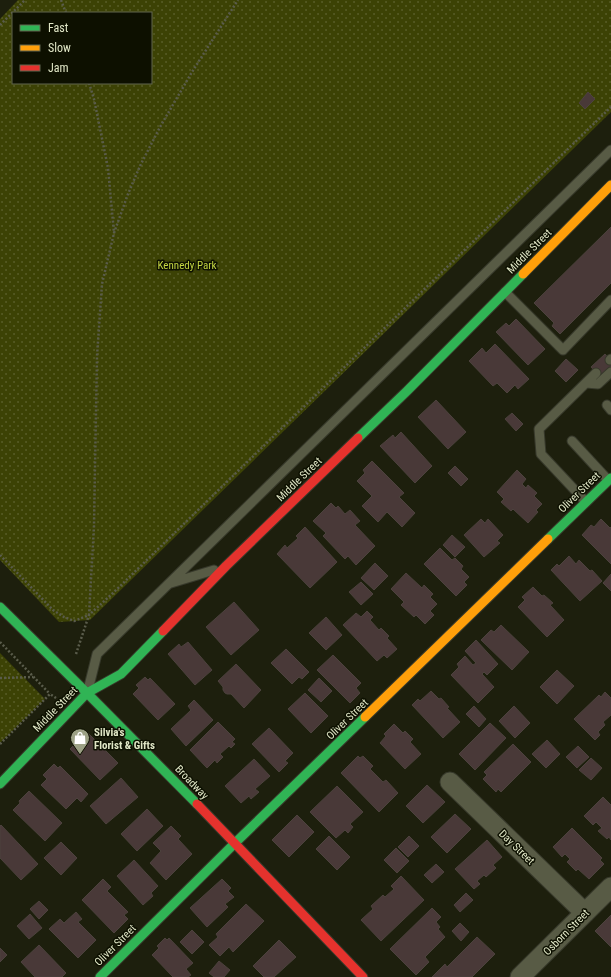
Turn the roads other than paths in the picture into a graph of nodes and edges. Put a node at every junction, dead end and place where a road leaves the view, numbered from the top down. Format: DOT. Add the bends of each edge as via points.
graph roads {
  1 [pos="611,150"];
  2 [pos="611,185"];
  3 [pos="505,292"];
  4 [pos="611,300"];
  5 [pos="611,372"];
  6 [pos="596,373"];
  7 [pos="586,383"];
  8 [pos="572,441"];
  9 [pos="610,479"];
  10 [pos="586,502"];
  11 [pos="226,566"];
  12 [pos="170,584"];
  13 [pos="0,606"];
  14 [pos="88,693"];
  15 [pos="450,782"];
  16 [pos="0,784"];
  17 [pos="235,843"];
  18 [pos="611,887"];
  19 [pos="585,913"];
  20 [pos="100,977"];
  21 [pos="363,977"];
  22 [pos="520,977"];
  1 -- 12 [label="lane"];
  2 -- 3 [label="street, Middle Street"];
  3 -- 4 [label="lane" via="563,350"];
  3 -- 11 [label="street, Middle Street"];
  5 -- 7 [label="lane" via="598,384"];
  6 -- 7 [label="lane"];
  7 -- 10 [label="lane" via="539,428 541,454"];
  8 -- 9 [label="lane"];
  9 -- 10 [label="street, Oliver Street"];
  10 -- 17 [label="street, Oliver Street"];
  11 -- 12 [label="lane"];
  11 -- 14 [label="street, Middle Street" via="121,674"];
  12 -- 14 [label="lane" via="97,654"];
  13 -- 14 [label="street, Broadway"];
  14 -- 16 [label="street, Middle Street"];
  14 -- 17 [label="street, Broadway"];
  15 -- 19 [label="street, Day Street"];
  17 -- 20 [label="street, Oliver Street"];
  17 -- 21 [label="street, Broadway"];
  18 -- 19 [label="street, Osborn Street"];
  19 -- 22 [label="street, Osborn Street"];
}
